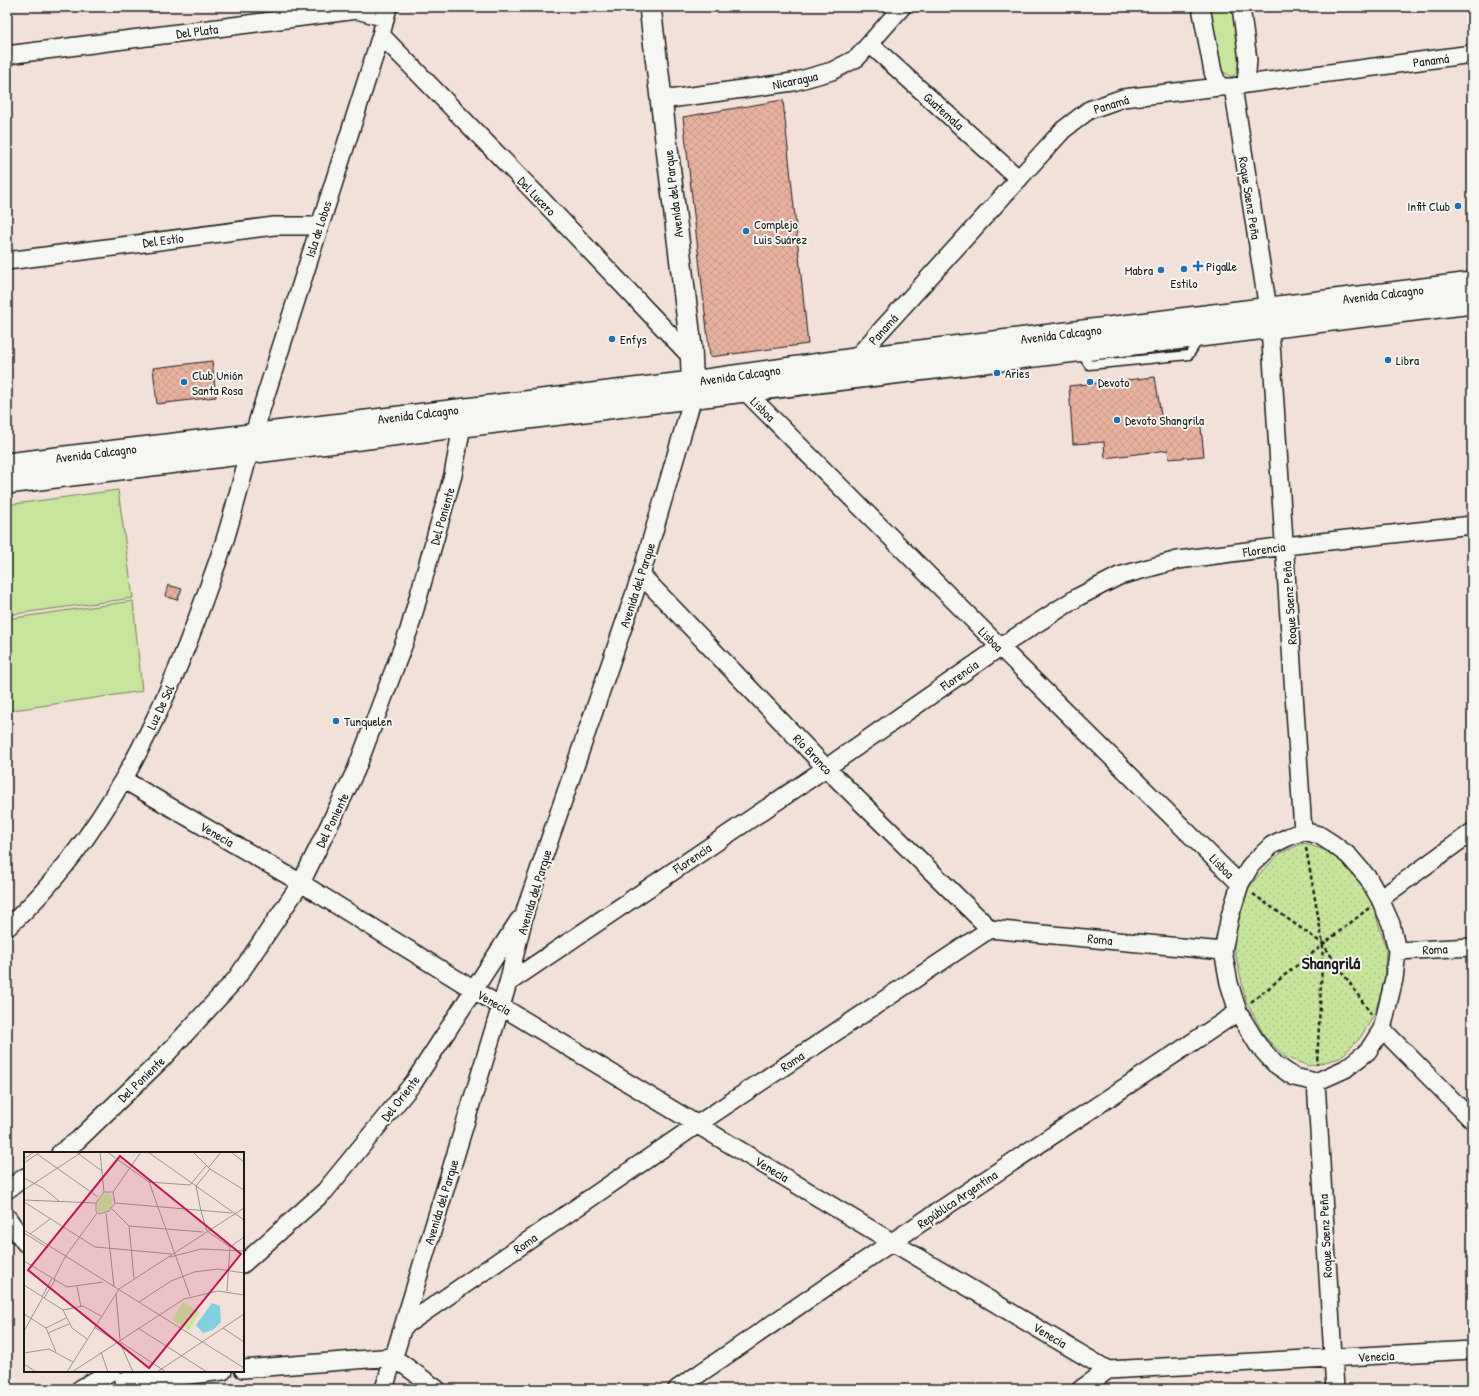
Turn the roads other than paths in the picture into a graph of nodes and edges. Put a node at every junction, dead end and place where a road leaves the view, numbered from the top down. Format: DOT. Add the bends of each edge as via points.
graph roads {
  1 [pos="650,7"];
  2 [pos="902,7"];
  3 [pos="1201,7"];
  4 [pos="1242,7"];
  5 [pos="355,8"];
  6 [pos="387,12"];
  7 [pos="381,35"];
  8 [pos="870,44"];
  9 [pos="1472,54"];
  10 [pos="7,55"];
  11 [pos="1233,86"];
  12 [pos="662,100"];
  13 [pos="1019,179"];
  14 [pos="318,226"];
  15 [pos="7,260"];
  16 [pos="1472,283"];
  17 [pos="1472,303"];
  18 [pos="1269,318"];
  19 [pos="1078,341"];
  20 [pos="692,358"];
  21 [pos="855,359"];
  22 [pos="692,390"];
  23 [pos="745,391"];
  24 [pos="464,418"];
  25 [pos="251,443"];
  26 [pos="7,464"];
  27 [pos="7,482"];
  28 [pos="1472,525"];
  29 [pos="1285,546"];
  30 [pos="641,575"];
  31 [pos="1000,647"];
  32 [pos="826,768"];
  33 [pos="124,780"];
  34 [pos="1303,831"];
  35 [pos="1472,832"];
  36 [pos="301,883"];
  37 [pos="1240,884"];
  38 [pos="1380,899"];
  39 [pos="526,908"];
  40 [pos="7,928"];
  41 [pos="990,928"];
  42 [pos="1472,946"];
  43 [pos="1223,951"];
  44 [pos="1398,951"];
  45 [pos="508,983"];
  46 [pos="474,990"];
  47 [pos="501,1006"];
  48 [pos="1238,1012"];
  49 [pos="1382,1029"];
  50 [pos="1316,1082"];
  51 [pos="1472,1120"];
  52 [pos="698,1124"];
  53 [pos="61,1152"];
  54 [pos="24,1178"];
  55 [pos="7,1190"];
  56 [pos="7,1218"];
  57 [pos="24,1242"];
  58 [pos="892,1242"];
  59 [pos="244,1263"];
  60 [pos="403,1327"];
  61 [pos="1472,1350"];
  62 [pos="393,1357"];
  63 [pos="1332,1358"];
  64 [pos="244,1369"];
  65 [pos="1108,1370"];
  66 [pos="215,1372"];
  67 [pos="118,1378"];
  68 [pos="80,1389"];
  69 [pos="384,1389"];
  70 [pos="436,1389"];
  71 [pos="677,1389"];
  72 [pos="1081,1389"];
  73 [pos="1335,1389"];
  1 -- 12 [label="street, Avenida del Parque"];
  2 -- 8 [label="street, Nicaragua"];
  3 -- 11 [label="street, Roque Saenz Peña" via="1213,72"];
  4 -- 11 [label="street, Roque Saenz Peña" via="1248,60"];
  5 -- 6 [label="street, Del Plata"];
  5 -- 10 [label="street, Del Plata"];
  6 -- 7 [label="street, Isla de Lobos"];
  7 -- 14 [label="street, Isla de Lobos"];
  7 -- 20 [label="street, Del Lucero"];
  8 -- 12 [label="street, Nicaragua" via="857,58 814,77"];
  8 -- 13 [label="street, Guatemala"];
  9 -- 11 [label="street, Panamá"];
  11 -- 13 [label="street, Panamá" via="1123,98 1089,110 1063,130"];
  11 -- 18 [label="street, Roque Saenz Peña"];
  12 -- 20 [label="street, Avenida del Parque"];
  13 -- 21 [label="street, Panamá"];
  14 -- 15 [label="street, Del Estío" via="274,226"];
  14 -- 25 [label="street, Isla de Lobos"];
  16 -- 18 [label="street, Avenida Calcagno"];
  17 -- 18 [label="street, Avenida Calcagno"];
  18 -- 19 [label="street, Avenida Calcagno"];
  18 -- 19 [label="street, Avenida Calcagno" via="1202,336"];
  18 -- 29 [label="street, Roque Saenz Peña"];
  19 -- 21 [label="street, Avenida Calcagno"];
  19 -- 23 [label="street, Avenida Calcagno"];
  20 -- 22 [label="street, Avenida del Parque"];
  21 -- 22 [label="street, Avenida Calcagno"];
  22 -- 23 [label="street, Avenida Calcagno"];
  22 -- 24 [label="street, Avenida Calcagno"];
  22 -- 30 [label="street, Avenida del Parque"];
  23 -- 31 [label="street, Lisboa"];
  24 -- 25 [label="street, Avenida Calcagno"];
  24 -- 36 [label="street, Del Poniente" via="454,475 409,630 356,770"];
  25 -- 26 [label="street, Avenida Calcagno"];
  25 -- 27 [label="street, Avenida Calcagno"];
  25 -- 33 [label="street, Luz De Sol" via="227,534 188,643 153,723"];
  28 -- 29 [label="street, Florencia"];
  29 -- 31 [label="street, Florencia" via="1178,560 1119,576 1078,597"];
  29 -- 34 [label="street, Roque Saenz Peña"];
  30 -- 32 [label="street, Río Branco"];
  30 -- 39 [label="street, Avenida del Parque"];
  31 -- 32 [label="street, Florencia"];
  31 -- 37 [label="street, Lisboa"];
  32 -- 41 [label="street, Río Branco"];
  32 -- 45 [label="street, Florencia"];
  33 -- 36 [label="street, Venecia"];
  33 -- 40 [label="street, Luz De Sol" via="56,876"];
  34 -- 37 [label="street" via="1272,845 1251,865"];
  34 -- 38 [label="street" via="1319,835 1349,856 1368,878"];
  35 -- 38 [label="street"];
  36 -- 46 [label="street, Venecia"];
  36 -- 53 [label="street, Del Poniente" via="236,979 162,1059 78,1140"];
  37 -- 43 [label="street"];
  38 -- 44 [label="street" via="1391,924"];
  39 -- 45 [label="street, Avenida del Parque"];
  39 -- 46 [label="street, Del Oriente"];
  41 -- 43 [label="street, Roma"];
  41 -- 52 [label="street, Roma"];
  42 -- 44 [label="street, Roma"];
  43 -- 48 [label="street" via="1228,983"];
  44 -- 49 [label="street"];
  45 -- 47 [label="street, Avenida del Parque"];
  46 -- 47 [label="street, Venecia"];
  46 -- 59 [label="street, Del Oriente" via="414,1082 325,1191"];
  47 -- 52 [label="street, Venecia"];
  47 -- 60 [label="street, Avenida del Parque"];
  48 -- 50 [label="street" via="1258,1045 1275,1064 1294,1077"];
  48 -- 58 [label="street, República Argentina"];
  49 -- 50 [label="street" via="1368,1051 1345,1069"];
  49 -- 51 [label="street"];
  50 -- 63 [label="street, Roque Saenz Peña"];
  52 -- 58 [label="street, Venecia"];
  52 -- 60 [label="street, Roma"];
  54 -- 55 [label="street"];
  56 -- 57 [label="street"];
  58 -- 65 [label="street, Venecia"];
  58 -- 71 [label="street, República Argentina"];
  60 -- 62 [label="street, Avenida del Parque"];
  61 -- 63 [label="street, Venecia"];
  62 -- 64 [label="street"];
  62 -- 69 [label="street, Avenida del Parque"];
  62 -- 70 [label="street"];
  63 -- 65 [label="street, Venecia"];
  63 -- 73 [label="street, Roque Saenz Peña"];
  65 -- 72 [label="street"];
  66 -- 67 [label="street" via="143,1381"];
  67 -- 68 [label="street"];
}
